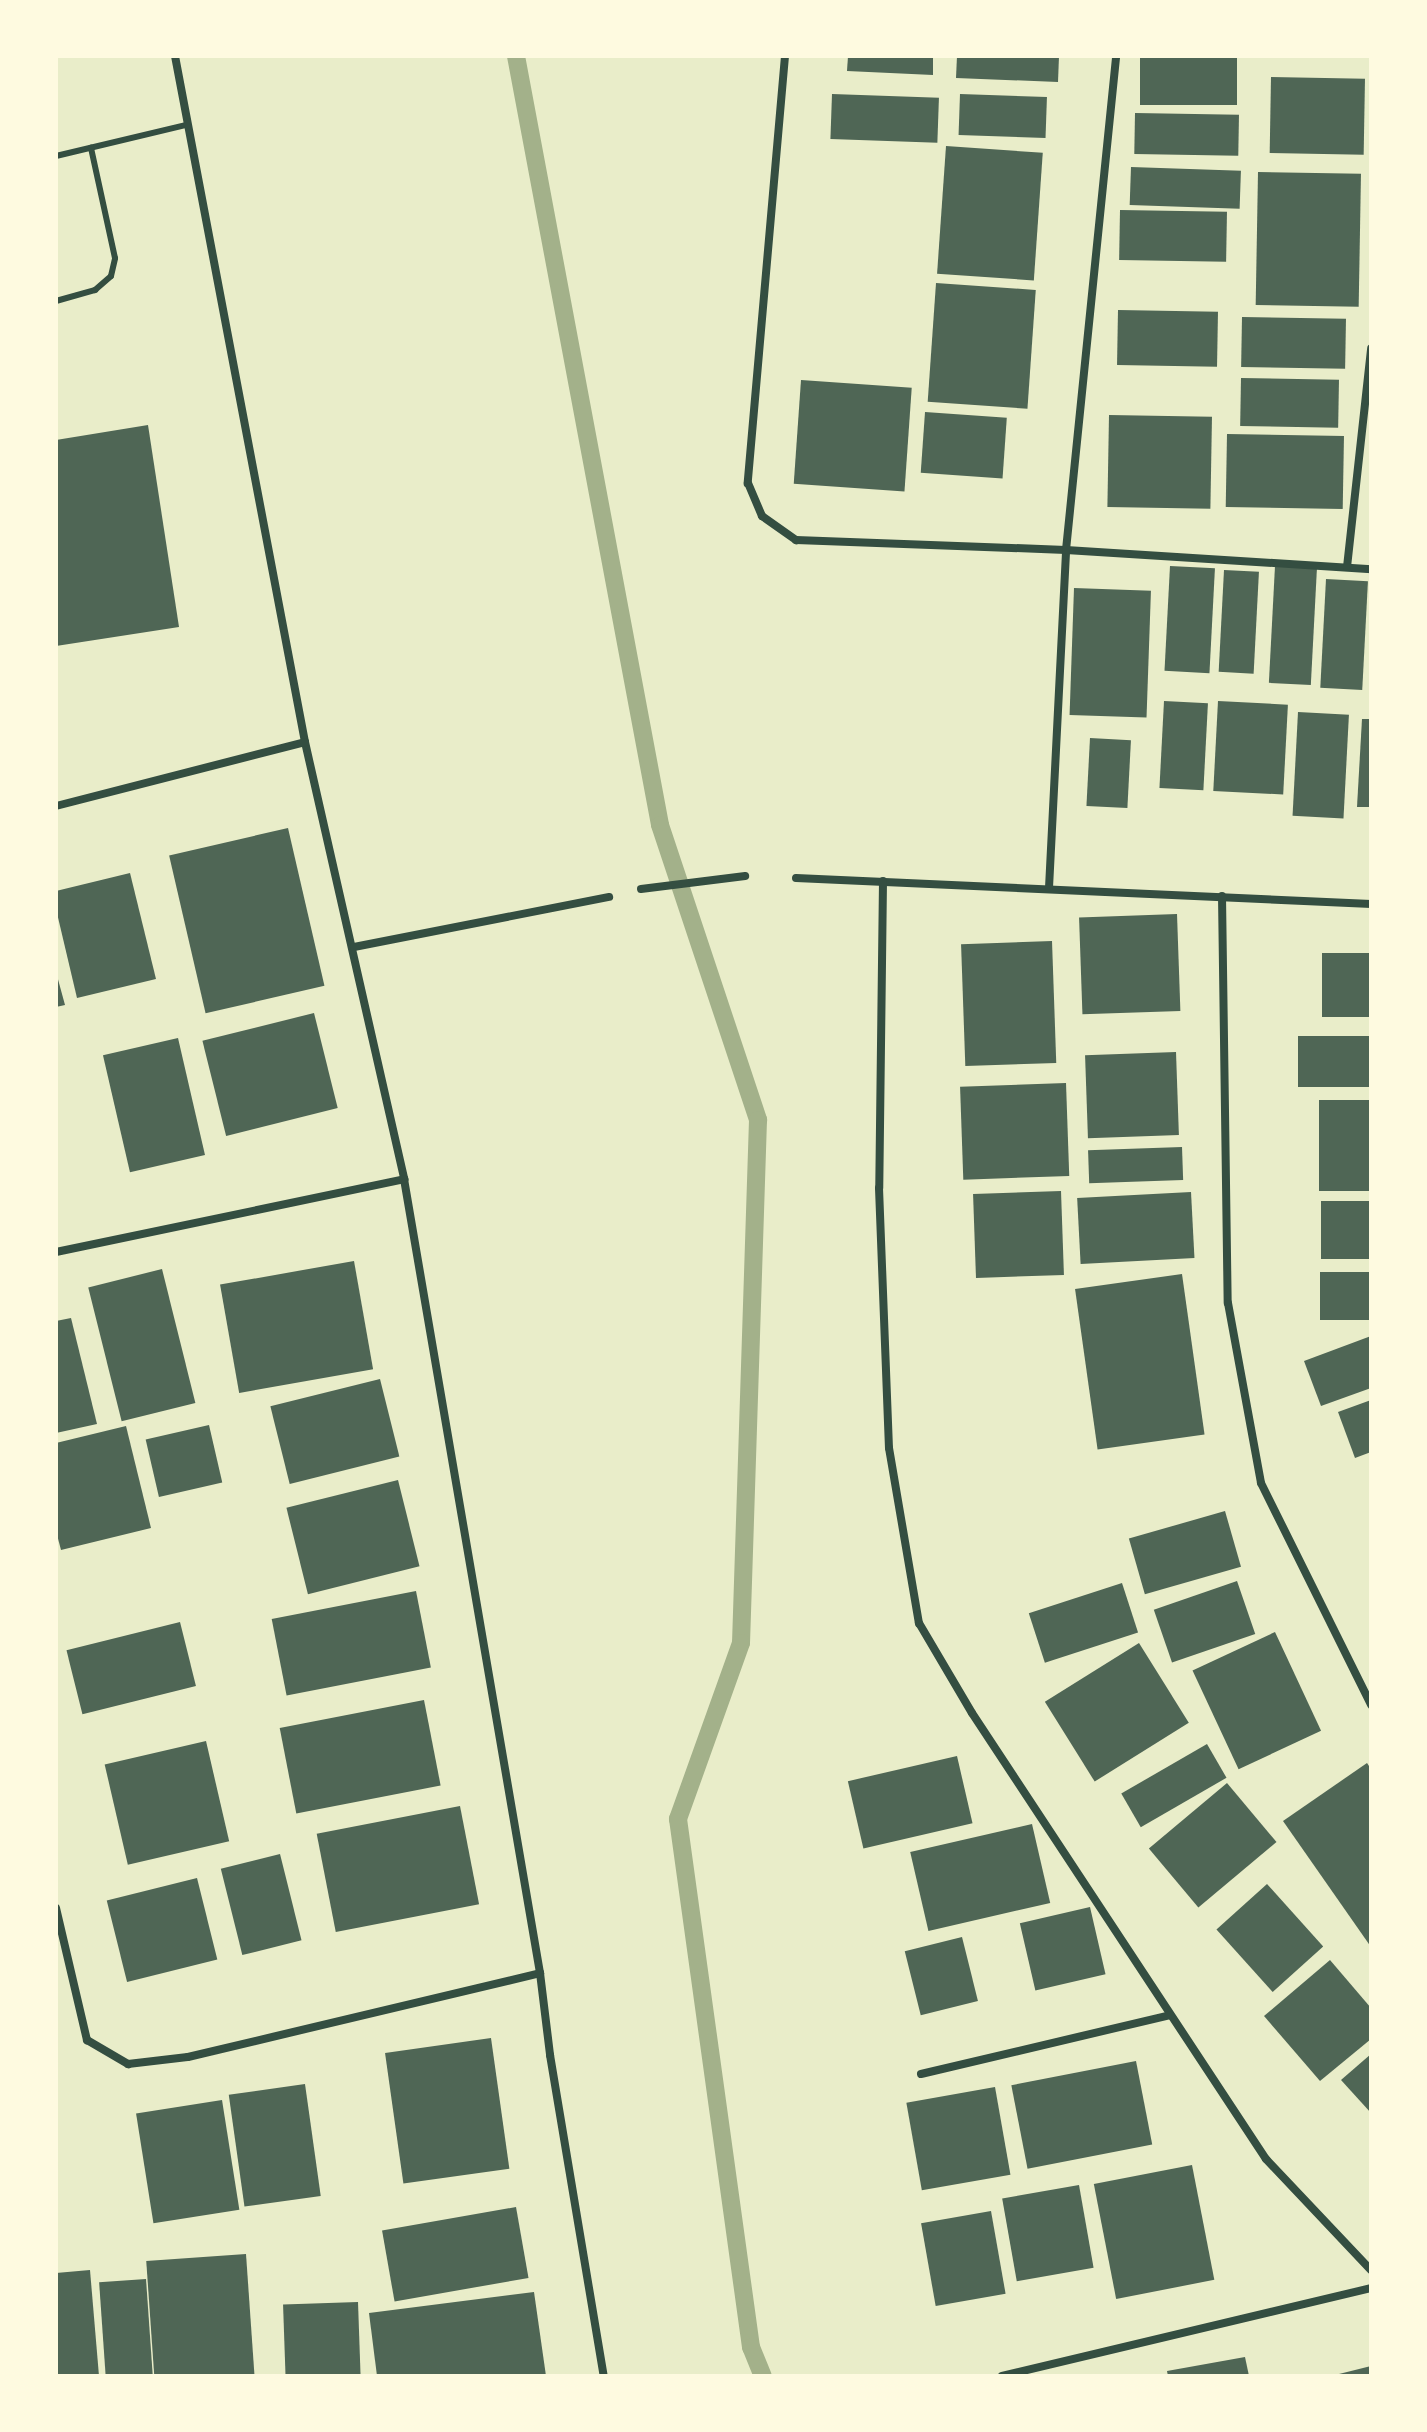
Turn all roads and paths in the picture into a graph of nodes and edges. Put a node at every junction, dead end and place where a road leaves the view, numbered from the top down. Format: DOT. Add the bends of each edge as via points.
graph roads {
  1 [pos="175,56"];
  2 [pos="785,56"];
  3 [pos="1116,56"];
  4 [pos="186,125"];
  5 [pos="91,148"];
  6 [pos="56,156"];
  7 [pos="56,301"];
  8 [pos="1371,348"];
  9 [pos="1066,550"];
  10 [pos="1347,567"];
  11 [pos="1371,569"];
  12 [pos="305,742"];
  13 [pos="56,806"];
  14 [pos="745,876"];
  15 [pos="796,878"];
  16 [pos="883,881"];
  17 [pos="1049,888"];
  18 [pos="641,889"];
  19 [pos="1222,896"];
  20 [pos="609,897"];
  21 [pos="1371,904"];
  22 [pos="354,947"];
  23 [pos="404,1179"];
  24 [pos="56,1252"];
  25 [pos="1371,1705"];
  26 [pos="56,1908"];
  27 [pos="540,1973"];
  28 [pos="1170,2015"];
  29 [pos="921,2074"];
  30 [pos="1371,2270"];
  31 [pos="1371,2288"];
  32 [pos="604,2376"];
  33 [pos="1002,2376"];
  1 -- 4 [label="street"];
  2 -- 9 [label="street" via="748,483 762,516 796,540"];
  3 -- 9 [label="street"];
  4 -- 5 [label="lane"];
  4 -- 12 [label="street"];
  5 -- 6 [label="lane"];
  5 -- 7 [label="lane" via="115,258 111,276 95,290"];
  8 -- 10 [label="street"];
  9 -- 10 [label="street"];
  9 -- 17 [label="street"];
  10 -- 11 [label="street"];
  12 -- 13 [label="street"];
  12 -- 22 [label="street"];
  14 -- 18 [label="street"];
  15 -- 16 [label="street"];
  16 -- 17 [label="street"];
  16 -- 28 [label="street" via="879,1188 889,1448 919,1623"];
  17 -- 19 [label="street"];
  19 -- 21 [label="street"];
  19 -- 25 [label="street" via="1228,1303 1261,1483"];
  20 -- 22 [label="street"];
  22 -- 23 [label="street"];
  23 -- 24 [label="street"];
  23 -- 27 [label="street"];
  26 -- 27 [label="street" via="87,2040 128,2064 188,2057"];
  27 -- 32 [label="street"];
  28 -- 29 [label="street"];
  28 -- 30 [label="street" via="1266,2159"];
  31 -- 33 [label="street"];
}
